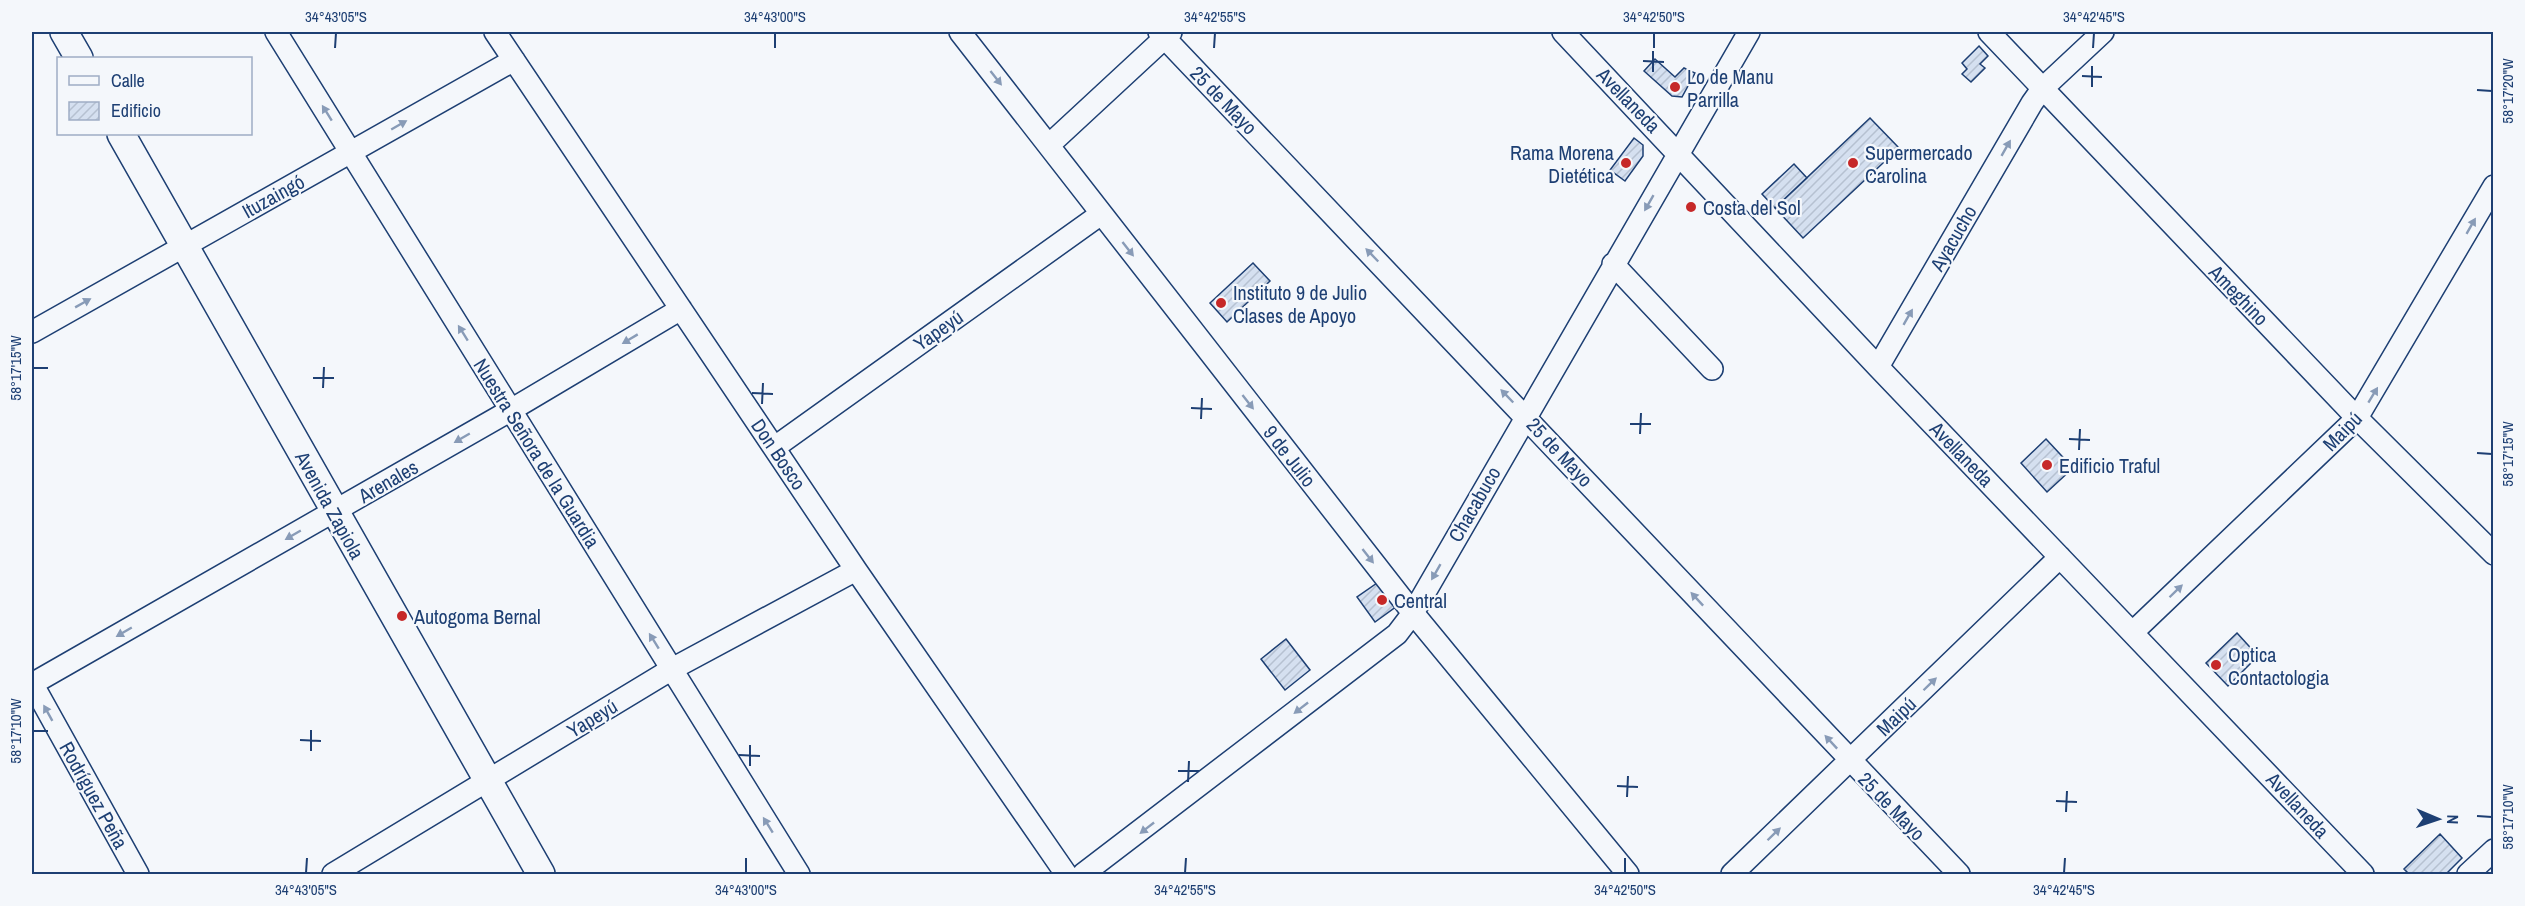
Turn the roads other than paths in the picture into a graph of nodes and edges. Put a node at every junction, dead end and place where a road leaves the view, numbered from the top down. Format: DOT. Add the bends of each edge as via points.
graph roads {
  1 [pos="64,32"];
  2 [pos="276,32"];
  3 [pos="495,32"];
  4 [pos="960,32"];
  5 [pos="1563,32"];
  6 [pos="1749,32"];
  7 [pos="1989,32"];
  8 [pos="2103,32"];
  9 [pos="1165,34"];
  10 [pos="78,57"];
  11 [pos="514,60"];
  12 [pos="2042,89"];
  13 [pos="123,135"];
  14 [pos="1049,145"];
  15 [pos="351,152"];
  16 [pos="1678,152"];
  17 [pos="2493,186"];
  18 [pos="1101,214"];
  19 [pos="185,246"];
  20 [pos="1613,264"];
  21 [pos="681,309"];
  22 [pos="32,332"];
  23 [pos="1878,367"];
  24 [pos="1712,369"];
  25 [pos="511,410"];
  26 [pos="1525,415"];
  27 [pos="2357,418"];
  28 [pos="774,447"];
  29 [pos="334,512"];
  30 [pos="2493,554"];
  31 [pos="2060,557"];
  32 [pos="856,570"];
  33 [pos="1413,613"];
  34 [pos="2133,632"];
  35 [pos="672,669"];
  36 [pos="32,684"];
  37 [pos="1849,762"];
  38 [pos="488,781"];
  39 [pos="2493,850"];
  40 [pos="138,874"];
  41 [pos="333,874"];
  42 [pos="541,874"];
  43 [pos="799,874"];
  44 [pos="1066,874"];
  45 [pos="1083,874"];
  46 [pos="1628,874"];
  47 [pos="1732,874"];
  48 [pos="1959,874"];
  49 [pos="2363,874"];
  50 [pos="2468,874"];
  1 -- 10 [label="main road"];
  15 -- 2 [label="street, Nuestra Señora de la Guardia, one-way"];
  3 -- 11 [label="street, Don Bosco"];
  4 -- 14 [label="street, 9 de Julio, one-way"];
  5 -- 16 [label="street, Avellaneda"];
  6 -- 16 [label="street, Chacabuco"];
  7 -- 12 [label="street, Ameghino"];
  8 -- 12 [label="street, Ayacucho"];
  9 -- 14 [label="street"];
  26 -- 9 [label="street, 25 de Mayo, one-way"];
  15 -- 11 [label="street, Ituzaingó, one-way"];
  11 -- 21 [label="street, Don Bosco"];
  23 -- 12 [label="street, Ayacucho, one-way"];
  12 -- 27 [label="street, Ameghino"];
  13 -- 19 [label="main road, Avenida Zapiola"];
  14 -- 18 [label="street, 9 de Julio"];
  15 -- 19 [label="street, Ituzaingó"];
  25 -- 15 [label="street, Nuestra Señora de la Guardia, one-way"];
  16 -- 20 [label="street, Chacabuco, one-way"];
  16 -- 23 [label="street, Avellaneda"];
  27 -- 17 [label="street, Maipú, one-way"];
  18 -- 28 [label="street, Yapeyú"];
  18 -- 33 [label="street, 9 de Julio, one-way"];
  22 -- 19 [label="street, Ituzaingó, one-way"];
  19 -- 29 [label="main road, Avenida Zapiola"];
  20 -- 24 [label="street"];
  20 -- 26 [label="street, Chacabuco"];
  21 -- 25 [label="street, Arenales, one-way"];
  21 -- 28 [label="street, Don Bosco"];
  23 -- 31 [label="street, Avellaneda"];
  25 -- 29 [label="street, Arenales, one-way"];
  35 -- 25 [label="street, Nuestra Señora de la Guardia, one-way"];
  26 -- 33 [label="street, Chacabuco, one-way"];
  37 -- 26 [label="street, 25 de Mayo, one-way"];
  27 -- 30 [label="street, Ameghino"];
  34 -- 27 [label="street, Maipú, one-way"];
  28 -- 32 [label="street, Don Bosco"];
  29 -- 36 [label="street, Arenales, one-way"];
  29 -- 38 [label="main road, Avenida Zapiola"];
  31 -- 34 [label="street, Avellaneda"];
  37 -- 31 [label="street, Maipú, one-way"];
  32 -- 35 [label="street, Yapeyú"];
  32 -- 44 [label="street, Don Bosco"];
  33 -- 45 [label="street, Chacabuco, one-way" via="1397,634"];
  33 -- 46 [label="street, 9 de Julio"];
  34 -- 49 [label="street, Avellaneda"];
  35 -- 38 [label="street, Yapeyú"];
  43 -- 35 [label="street, Nuestra Señora de la Guardia, one-way"];
  40 -- 36 [label="street, Rodríguez Peña, one-way"];
  47 -- 37 [label="street, Maipú, one-way"];
  37 -- 48 [label="street, 25 de Mayo"];
  38 -- 41 [label="street, Yapeyú"];
  38 -- 42 [label="main road, Avenida Zapiola"];
  39 -- 50 [label="street"];
}
